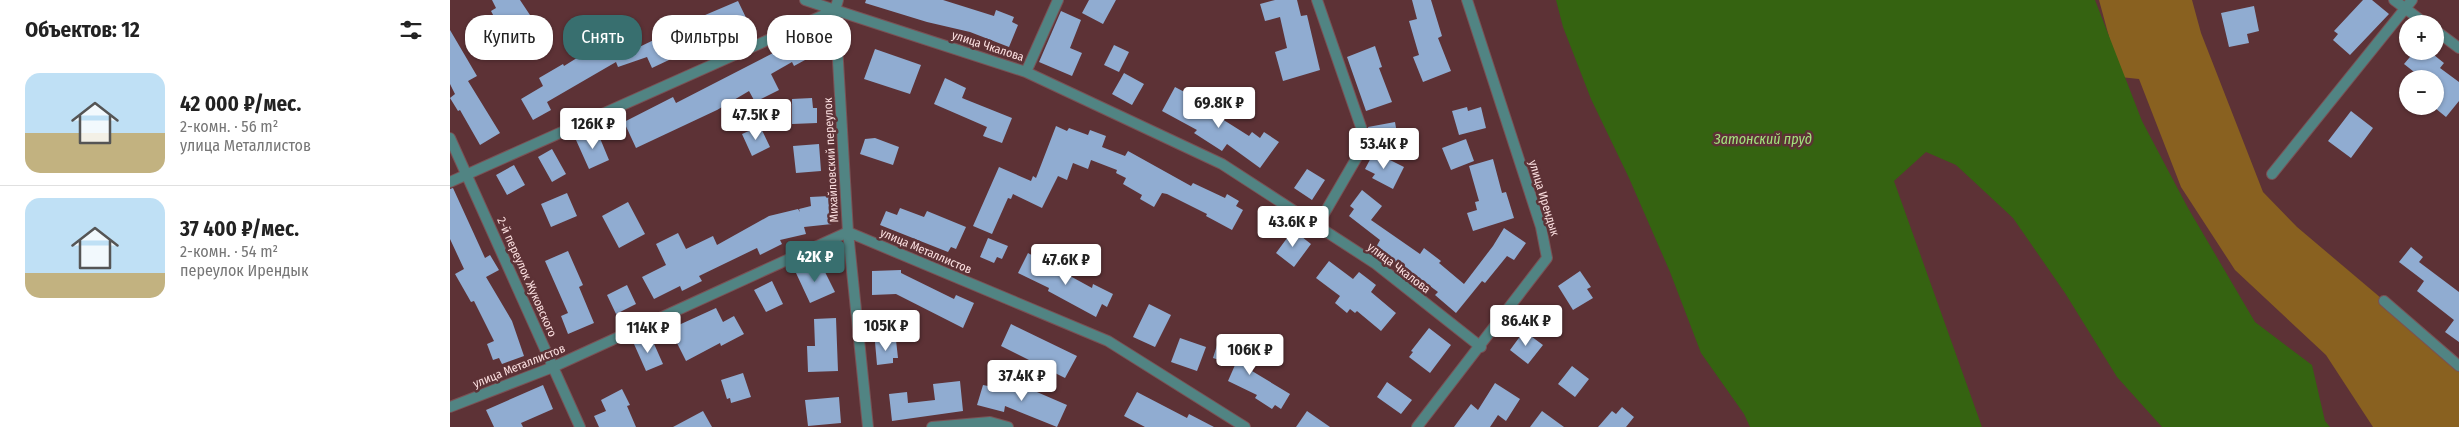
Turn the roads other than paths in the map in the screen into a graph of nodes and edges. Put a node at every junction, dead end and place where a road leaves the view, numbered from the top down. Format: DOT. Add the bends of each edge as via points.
graph roads {
  1 [pos="805,0"];
  2 [pos="1058,0"];
  3 [pos="1317,0"];
  4 [pos="1467,0"];
  5 [pos="2394,0"];
  6 [pos="2412,0"];
  7 [pos="836,5"];
  8 [pos="2405,8"];
  9 [pos="2414,15"];
  10 [pos="2444,37"];
  11 [pos="2459,48"];
  12 [pos="1026,72"];
  13 [pos="450,138"];
  14 [pos="467,174"];
  15 [pos="2272,174"];
  16 [pos="450,182"];
  17 [pos="1317,226"];
  18 [pos="848,232"];
  19 [pos="2384,301"];
  20 [pos="1480,348"];
  21 [pos="2459,366"];
  22 [pos="553,367"];
  23 [pos="450,407"];
  24 [pos="580,427"];
  25 [pos="868,427"];
  26 [pos="932,427"];
  27 [pos="1008,427"];
  28 [pos="1245,427"];
  29 [pos="1417,427"];
  1 -- 7 [label="street, улица Чкалова"];
  2 -- 12 [label="street"];
  3 -- 17 [label="street" via="1362,130 1360,152"];
  4 -- 20 [label="street, улица Ирендык" via="1541,227 1547,258"];
  5 -- 8 [label="street"];
  6 -- 8 [label="street"];
  7 -- 12 [label="street, улица Чкалова"];
  7 -- 14 [label="street"];
  7 -- 18 [label="street, Михайловский переулок"];
  8 -- 9 [label="street"];
  8 -- 15 [label="street"];
  10 -- 11 [label="street"];
  12 -- 17 [label="street, улица Чкалова" via="1222,164"];
  13 -- 14 [label="street, 2-й переулок Жуковского"];
  14 -- 16 [label="street"];
  14 -- 22 [label="street, 2-й переулок Жуковского"];
  17 -- 20 [label="street, улица Чкалова" via="1376,264"];
  18 -- 22 [label="street, улица Металлистов"];
  18 -- 25 [label="street, Михайловский переулок"];
  18 -- 28 [label="street, улица Металлистов" via="1108,341"];
  19 -- 21 [label="street"];
  20 -- 29 [label="street, улица Ирендык"];
  22 -- 23 [label="street, улица Металлистов"];
  22 -- 24 [label="street, 2-й переулок Жуковского"];
  26 -- 27 [label="street" via="990,422"];
}
